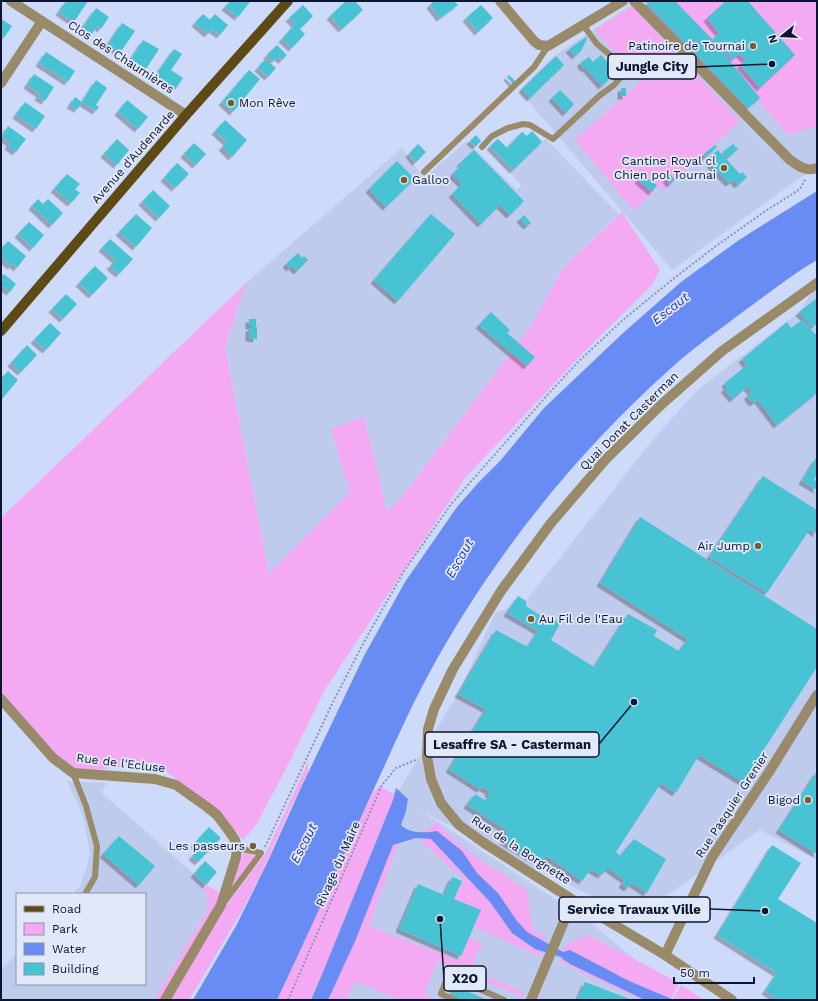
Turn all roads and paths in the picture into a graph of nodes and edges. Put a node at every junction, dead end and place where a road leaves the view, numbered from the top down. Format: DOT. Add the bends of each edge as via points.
graph roads {
  1 [pos="12,1"];
  2 [pos="288,1"];
  3 [pos="500,1"];
  4 [pos="623,1"];
  5 [pos="634,1"];
  6 [pos="42,21"];
  7 [pos="583,25"];
  8 [pos="548,46"];
  9 [pos="1,83"];
  10 [pos="186,115"];
  11 [pos="482,147"];
  12 [pos="814,169"];
  13 [pos="424,172"];
  14 [pos="817,283"];
  15 [pos="1,331"];
  16 [pos="453,669"];
  17 [pos="817,695"];
  18 [pos="1,699"];
  19 [pos="426,756"];
  20 [pos="73,773"];
  21 [pos="237,848"];
  22 [pos="261,853"];
  23 [pos="85,893"];
  24 [pos="574,900"];
  25 [pos="221,905"];
  26 [pos="665,955"];
  27 [pos="165,1000"];
  28 [pos="288,1000"];
  29 [pos="455,1000"];
  30 [pos="504,1000"];
  31 [pos="531,1000"];
  32 [pos="732,1000"];
  1 -- 6 [label="street, Clos des Chaumières"];
  2 -- 10 [label="main road, Avenue d'Audenarde"];
  3 -- 8 [label="street" via="534,41 539,45"];
  4 -- 7 [label="street"];
  5 -- 12 [label="street" via="789,159 802,168"];
  6 -- 9 [label="street"];
  6 -- 10 [label="street, Clos des Chaumières"];
  7 -- 8 [label="street"];
  7 -- 11 [label="lane" via="597,44 621,67 620,78 614,86 599,96 551,141 530,125 523,124 492,136"];
  8 -- 13 [label="lane" via="534,67"];
  10 -- 15 [label="main road, Avenue d'Audenarde"];
  12 -- 22 [label="path" via="800,189 716,246 624,319 550,392 452,503 404,571 369,633"];
  14 -- 16 [label="street, Quai Donat Casterman" via="722,351 662,404 606,459 551,523 501,591"];
  16 -- 19 [label="street, Rue de la Borgnette" via="434,709 428,729"];
  17 -- 26 [label="street, Rue Pasquier Grenier" via="712,857"];
  18 -- 20 [label="street, Rue de l'Ecluse" via="53,758"];
  19 -- 24 [label="street, Rue de la Borgnette" via="441,802 459,825"];
  19 -- 28 [label="path, Rivage du Maire" via="396,768 382,785"];
  20 -- 21 [label="street, Rue de l'Ecluse" via="155,779 176,785 216,815 235,840"];
  20 -- 23 [label="lane" via="86,806 96,846 95,877"];
  21 -- 22 [label="lane"];
  21 -- 25 [label="street"];
  22 -- 25 [label="lane"];
  24 -- 26 [label="street, Rue de la Borgnette"];
  24 -- 31 [label="street"];
  25 -- 27 [label="street"];
  26 -- 32 [label="street, Rue de la Borgnette"];
  29 -- 30 [label="lane" via="441,994 448,975"];
}
